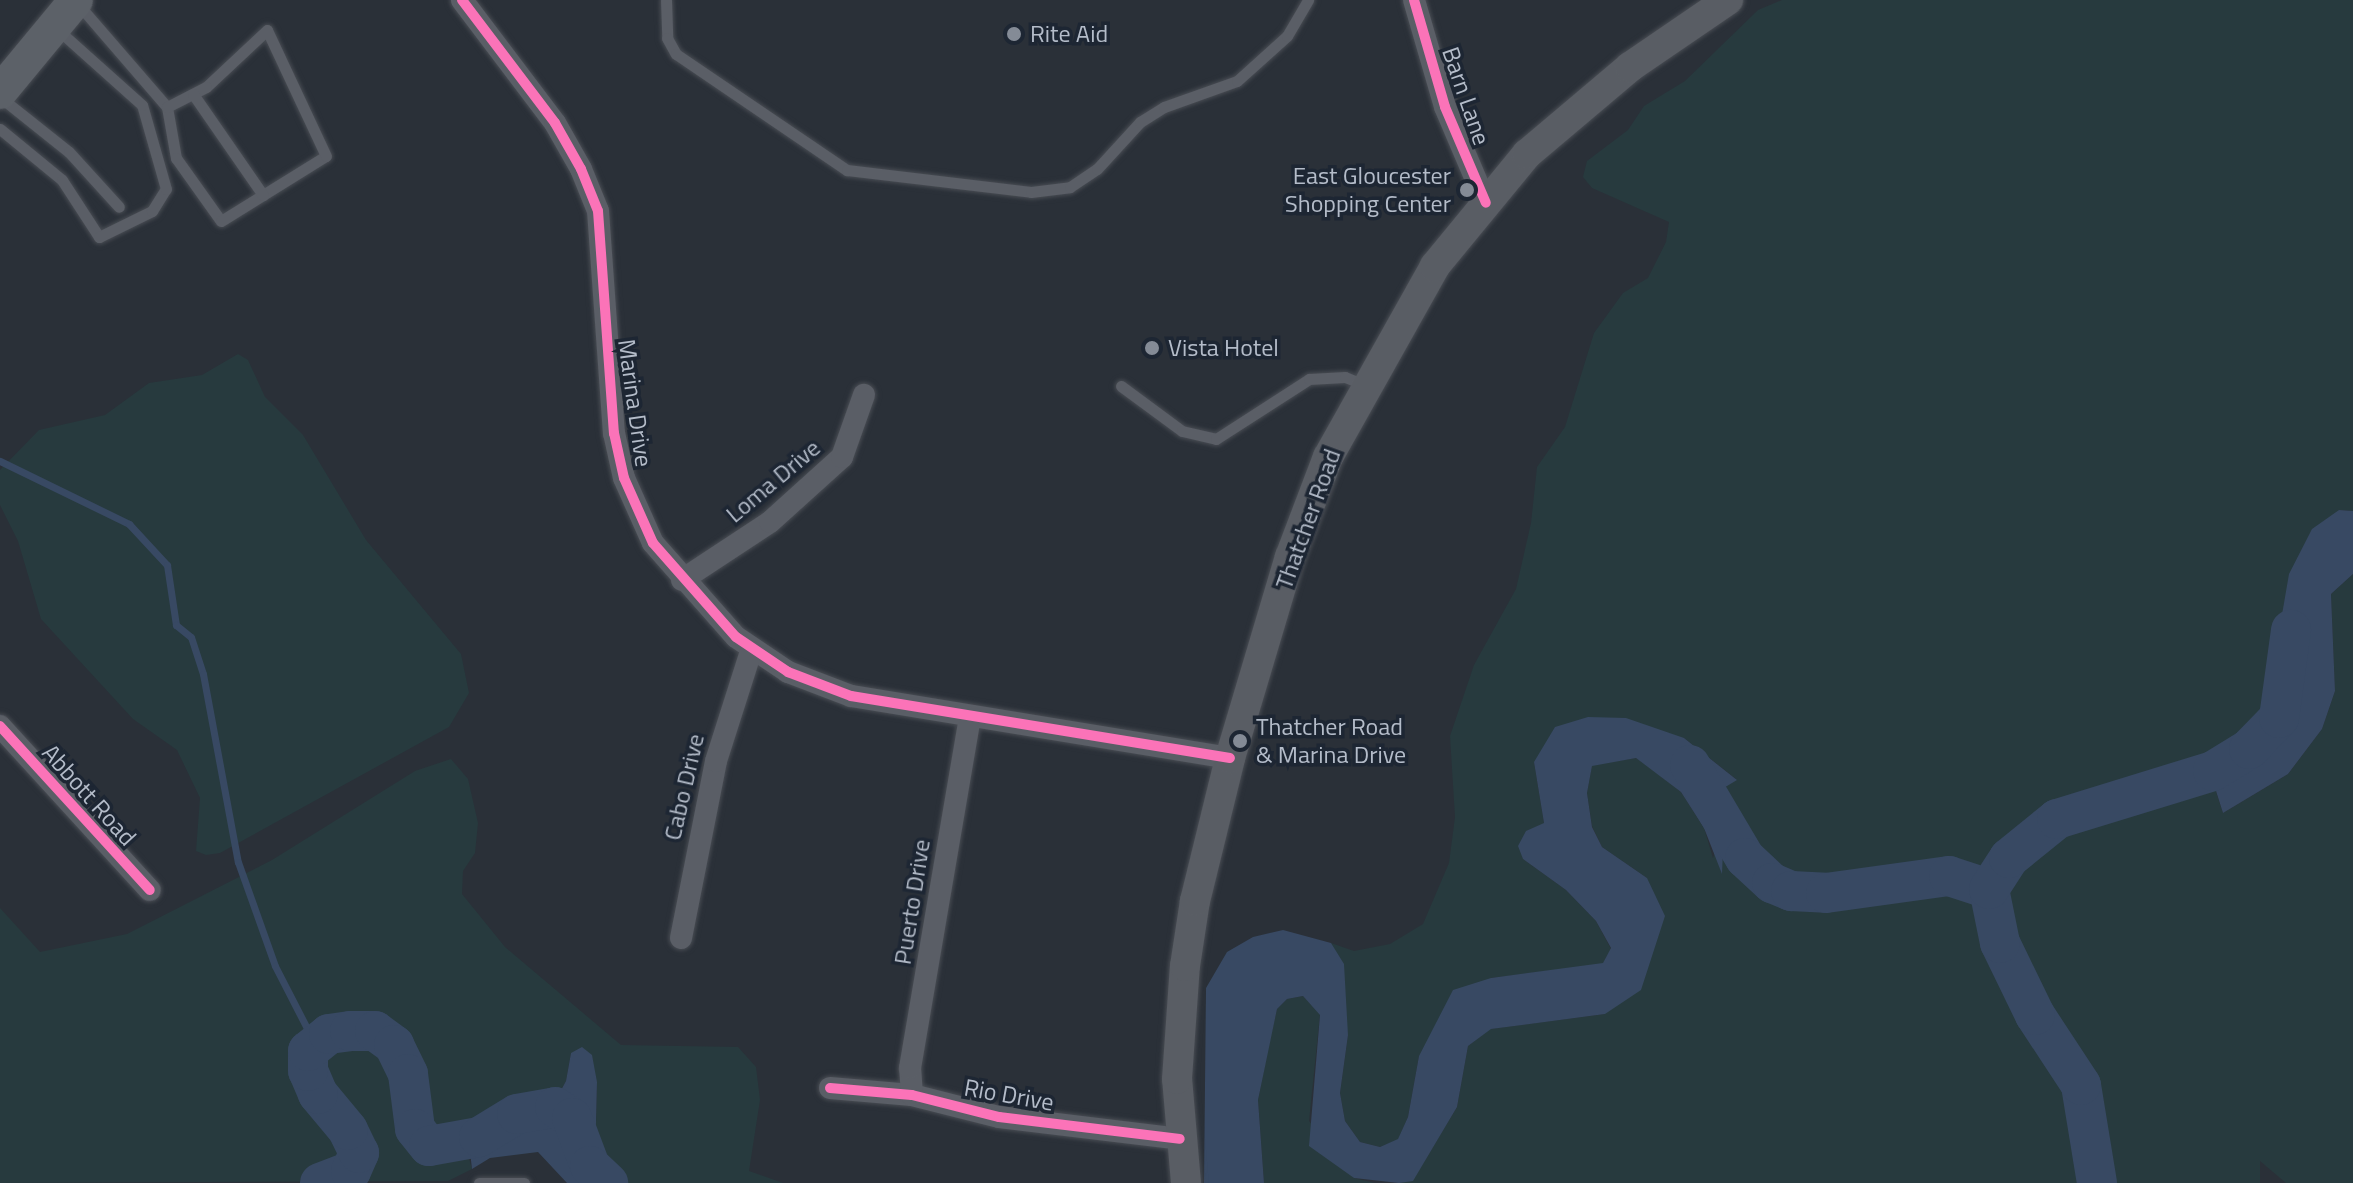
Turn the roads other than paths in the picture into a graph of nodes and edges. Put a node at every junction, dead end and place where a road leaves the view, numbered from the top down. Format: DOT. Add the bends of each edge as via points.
graph roads {
  1 [pos="462,0"];
  2 [pos="666,0"];
  3 [pos="1308,0"];
  4 [pos="1414,0"];
  5 [pos="1728,0"];
  6 [pos="68,7"];
  7 [pos="0,94"];
  8 [pos="193,94"];
  9 [pos="167,107"];
  10 [pos="0,129"];
  11 [pos="263,195"];
  12 [pos="1486,203"];
  13 [pos="119,207"];
  14 [pos="1121,386"];
  15 [pos="1365,386"];
  16 [pos="864,395"];
  17 [pos="682,580"];
  18 [pos="751,651"];
  19 [pos="970,717"];
  20 [pos="0,726"];
  21 [pos="1230,758"];
  22 [pos="150,890"];
  23 [pos="681,938"];
  24 [pos="830,1088"];
  25 [pos="912,1095"];
  26 [pos="1180,1139"];
  27 [pos="479,1183"];
  28 [pos="524,1183"];
  29 [pos="1186,1183"];
  1 -- 17 [label="street, Marina Drive" via="555,123 598,211 620,463 638,517"];
  2 -- 3 [label="lane" via="667,38 676,54 847,170 1031,192 1070,187 1097,169 1140,122 1164,107 1237,81 1287,36"];
  4 -- 12 [label="street, Barn Lane" via="1445,107"];
  5 -- 12 [label="main road, Thatcher Road" via="1596,95 1527,154"];
  6 -- 7 [label="main road"];
  6 -- 9 [label="lane"];
  6 -- 10 [label="lane" via="142,105 166,189 152,211 99,237 62,180"];
  7 -- 13 [label="lane" via="69,152"];
  8 -- 9 [label="lane"];
  8 -- 11 [label="lane"];
  8 -- 11 [label="lane" via="267,30 326,156"];
  9 -- 11 [label="lane" via="176,158 221,221"];
  12 -- 15 [label="main road, Thatcher Road" via="1435,266"];
  14 -- 15 [label="lane" via="1182,431 1216,439 1309,379 1345,377"];
  15 -- 21 [label="main road, Thatcher Road" via="1309,503"];
  16 -- 17 [label="street, Loma Drive" via="834,465 770,522"];
  17 -- 18 [label="street, Marina Drive"];
  18 -- 19 [label="street, Marina Drive" via="851,696"];
  18 -- 23 [label="street, Cabo Drive" via="716,761"];
  19 -- 21 [label="street, Marina Drive"];
  19 -- 25 [label="street, Puerto Drive" via="910,1068"];
  20 -- 22 [label="street, Abbott Road"];
  21 -- 26 [label="main road, Thatcher Road" via="1185,966 1177,1079"];
  24 -- 25 [label="street, Rio Drive"];
  25 -- 26 [label="street, Rio Drive" via="999,1117"];
  26 -- 29 [label="main road, Thatcher Road"];
  27 -- 28 [label="lane"];
}
